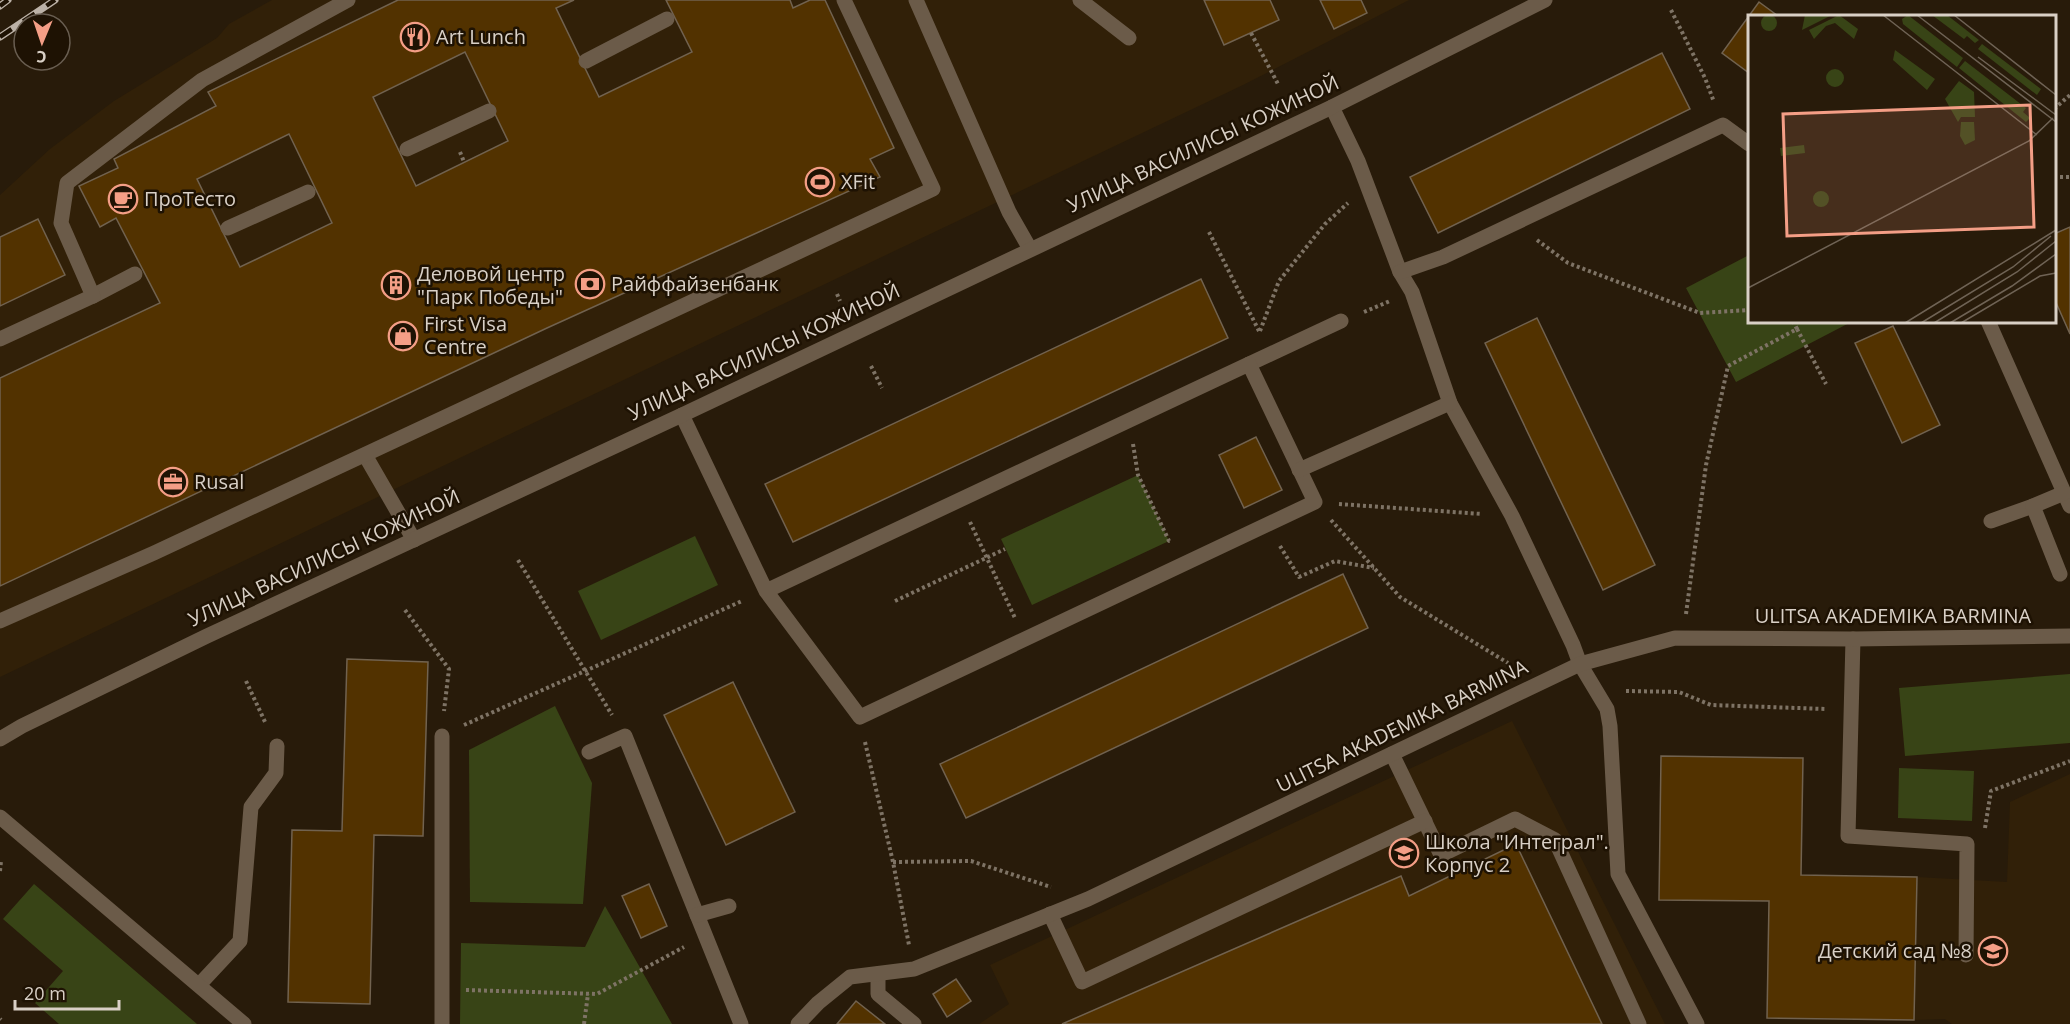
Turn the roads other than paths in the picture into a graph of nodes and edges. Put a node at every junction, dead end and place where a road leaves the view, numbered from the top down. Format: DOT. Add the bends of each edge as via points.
graph roads {
  1 [pos="348,0"];
  2 [pos="844,0"];
  3 [pos="1080,0"];
  4 [pos="1545,0"];
  5 [pos="919,1"];
  6 [pos="668,19"];
  7 [pos="1130,38"];
  8 [pos="586,61"];
  9 [pos="1332,107"];
  10 [pos="489,111"];
  11 [pos="1748,143"];
  12 [pos="407,149"];
  13 [pos="308,192"];
  14 [pos="228,228"];
  15 [pos="1030,249"];
  16 [pos="1400,273"];
  17 [pos="135,274"];
  18 [pos="93,296"];
  19 [pos="1341,321"];
  20 [pos="1988,322"];
  21 [pos="0,339"];
  22 [pos="1249,364"];
  23 [pos="1450,403"];
  24 [pos="682,415"];
  25 [pos="365,455"];
  26 [pos="1299,470"];
  27 [pos="2067,499"];
  28 [pos="2033,506"];
  29 [pos="1992,521"];
  30 [pos="414,540"];
  31 [pos="2061,574"];
  32 [pos="766,591"];
  33 [pos="0,621"];
  34 [pos="2070,636"];
  35 [pos="1853,639"];
  36 [pos="1580,664"];
  37 [pos="442,736"];
  38 [pos="0,740"];
  39 [pos="277,746"];
  40 [pos="589,752"];
  41 [pos="1392,754"];
  42 [pos="0,817"];
  43 [pos="1425,822"];
  44 [pos="729,906"];
  45 [pos="1050,914"];
  46 [pos="697,915"];
  47 [pos="1966,955"];
  48 [pos="878,974"];
  49 [pos="199,985"];
  50 [pos="244,1024"];
  51 [pos="442,1024"];
  52 [pos="741,1024"];
  53 [pos="798,1024"];
  54 [pos="914,1024"];
  55 [pos="1639,1024"];
  56 [pos="1697,1024"];
  1 -- 18 [label="street" via="202,80 67,183 61,223"];
  2 -- 25 [label="street" via="933,189"];
  3 -- 7 [label="street"];
  4 -- 9 [label="street, УЛИЦА ВАСИЛИСЫ КОЖИНОЙ"];
  5 -- 15 [label="street" via="1008,212"];
  6 -- 8 [label="street"];
  9 -- 15 [label="street, УЛИЦА ВАСИЛИСЫ КОЖИНОЙ"];
  9 -- 16 [label="street" via="1368,185"];
  10 -- 12 [label="street"];
  11 -- 16 [label="street" via="1723,125 1443,257"];
  13 -- 14 [label="street"];
  15 -- 24 [label="street, УЛИЦА ВАСИЛИСЫ КОЖИНОЙ"];
  16 -- 23 [label="street" via="1412,292"];
  17 -- 18 [label="street"];
  18 -- 21 [label="street"];
  19 -- 22 [label="street"];
  20 -- 27 [label="street"];
  22 -- 26 [label="street"];
  22 -- 32 [label="street"];
  23 -- 26 [label="street"];
  23 -- 36 [label="street" via="1512,516"];
  24 -- 30 [label="street, УЛИЦА ВАСИЛИСЫ КОЖИНОЙ"];
  24 -- 32 [label="street"];
  25 -- 30 [label="street"];
  25 -- 33 [label="street"];
  26 -- 32 [label="street" via="1315,502 860,717"];
  27 -- 28 [label="street"];
  28 -- 29 [label="street"];
  28 -- 31 [label="street"];
  30 -- 38 [label="street, УЛИЦА ВАСИЛИСЫ КОЖИНОЙ" via="207,636"];
  34 -- 35 [label="street, ULITSA AKADEMIKA BARMINA"];
  35 -- 36 [label="street, ULITSA AKADEMIKA BARMINA" via="1675,638"];
  35 -- 47 [label="street" via="1848,836 1967,844"];
  36 -- 41 [label="street, ULITSA AKADEMIKA BARMINA"];
  36 -- 56 [label="street" via="1607,709 1610,726 1617,874"];
  37 -- 51 [label="street"];
  39 -- 49 [label="street" via="276,773 251,807 240,941"];
  40 -- 46 [label="street" via="625,736"];
  41 -- 43 [label="street"];
  41 -- 45 [label="street, ULITSA AKADEMIKA BARMINA"];
  42 -- 49 [label="street"];
  43 -- 45 [label="street" via="1082,982"];
  43 -- 55 [label="street" via="1441,855 1515,819 1555,840"];
  44 -- 46 [label="street"];
  45 -- 48 [label="street, ULITSA AKADEMIKA BARMINA" via="914,969"];
  46 -- 52 [label="street"];
  48 -- 53 [label="street, ULITSA AKADEMIKA BARMINA" via="850,977"];
  48 -- 54 [label="street" via="878,994"];
  49 -- 50 [label="street"];
}
